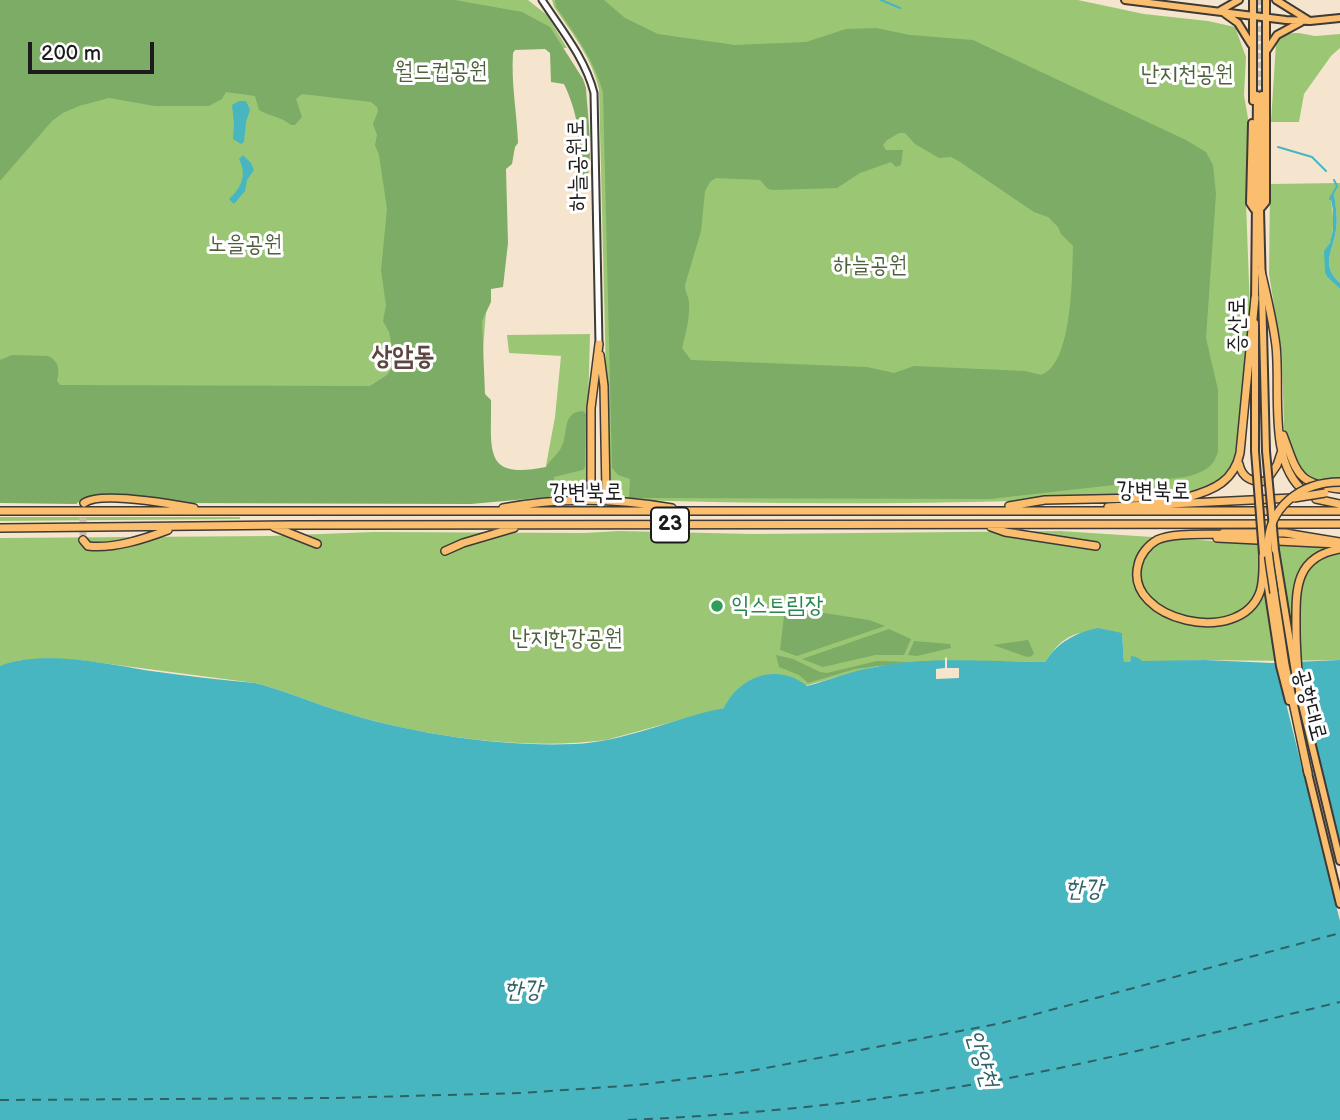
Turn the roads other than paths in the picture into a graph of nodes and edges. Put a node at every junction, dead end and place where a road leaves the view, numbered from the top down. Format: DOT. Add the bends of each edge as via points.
graph roads {
  1 [pos="542,0"];
  2 [pos="1125,0"];
  3 [pos="1239,0"];
  4 [pos="1253,0"];
  5 [pos="1266,0"];
  6 [pos="1276,0"];
  7 [pos="1219,11"];
  8 [pos="1253,16"];
  9 [pos="1266,17"];
  10 [pos="1340,18"];
  11 [pos="1310,21"];
  12 [pos="1253,51"];
  13 [pos="1266,53"];
  14 [pos="1259,95"];
  15 [pos="1257,210"];
  16 [pos="1261,271"];
  17 [pos="1255,298"];
  18 [pos="599,344"];
  19 [pos="593,384"];
  20 [pos="604,384"];
  21 [pos="1280,427"];
  22 [pos="1282,450"];
  23 [pos="1240,453"];
  24 [pos="1340,482"];
  25 [pos="1340,490"];
  26 [pos="1306,493"];
  27 [pos="581,499"];
  28 [pos="1316,499"];
  29 [pos="609,500"];
  30 [pos="83,503"];
  31 [pos="1340,504"];
  32 [pos="986,510"];
  33 [pos="1083,510"];
  34 [pos="0,511"];
  35 [pos="487,511"];
  36 [pos="690,511"];
  37 [pos="1340,511"];
  38 [pos="211,512"];
  39 [pos="1340,524"];
  40 [pos="270,525"];
  41 [pos="523,525"];
  42 [pos="987,525"];
  43 [pos="1166,525"];
  44 [pos="174,527"];
  45 [pos="0,528"];
  46 [pos="1227,534"];
  47 [pos="1188,536"];
  48 [pos="83,540"];
  49 [pos="317,544"];
  50 [pos="1340,545"];
  51 [pos="1096,546"];
  52 [pos="1275,550"];
  53 [pos="445,551"];
  54 [pos="1263,554"];
  55 [pos="1300,695"];
  56 [pos="1308,774"];
  57 [pos="1340,861"];
  58 [pos="1340,904"];
  1 -- 18 [label="street, 하늘공원로" via="577,52 594,93"];
  2 -- 7 [label="main road"];
  3 -- 7 [label="main road"];
  4 -- 8 [label="main road"];
  5 -- 9 [label="main road"];
  6 -- 11 [label="main road"];
  7 -- 8 [label="main road"];
  7 -- 12 [label="main road" via="1238,23"];
  8 -- 9 [label="main road"];
  8 -- 12 [label="main road"];
  9 -- 11 [label="main road"];
  9 -- 13 [label="main road"];
  10 -- 11 [label="main road"];
  11 -- 13 [label="main road" via="1283,30"];
  12 -- 15 [label="main road" via="1250,203"];
  13 -- 15 [label="main road" via="1266,202"];
  14 -- 15 [label="main road, 증산로"];
  15 -- 16 [label="main road, 증산로"];
  15 -- 17 [label="main road, 증산로"];
  16 -- 21 [label="highway" via="1276,348"];
  16 -- 52 [label="main road, 증산로, bridge" via="1266,451"];
  17 -- 23 [label="highway"];
  17 -- 54 [label="main road, 증산로, bridge" via="1255,451"];
  18 -- 19 [label="highway"];
  18 -- 20 [label="highway"];
  19 -- 20 [label="highway"];
  19 -- 27 [label="highway" via="591,489"];
  20 -- 29 [label="highway"];
  21 -- 22 [label="highway"];
  21 -- 25 [label="highway" via="1302,477"];
  22 -- 23 [label="highway" via="1269,478 1258,482 1243,475"];
  22 -- 26 [label="highway" via="1290,478"];
  23 -- 32 [label="highway" via="1226,481 1188,497 1045,500"];
  24 -- 56 [label="highway, bridge" via="1319,483 1297,492 1277,514 1269,539 1285,665"];
  25 -- 33 [label="highway, bridge" via="1294,498 1125,504"];
  27 -- 29 [label="highway"];
  27 -- 35 [label="highway" via="536,501"];
  28 -- 31 [label="highway"];
  29 -- 36 [label="highway"];
  30 -- 38 [label="highway" via="93,499 156,500"];
  32 -- 33 [label="highway, 강변북로 / 23"];
  32 -- 36 [label="highway, 강변북로 / 23"];
  33 -- 37 [label="highway, 강변북로 / 23"];
  34 -- 38 [label="highway, 강변북로 / 23"];
  35 -- 36 [label="highway, 강변북로 / 23"];
  35 -- 38 [label="highway, 강변북로 / 23"];
  39 -- 43 [label="highway, 강변북로 / 23"];
  40 -- 41 [label="highway, 강변북로 / 23"];
  40 -- 44 [label="highway, 강변북로 / 23"];
  40 -- 49 [label="highway"];
  41 -- 42 [label="highway, 강변북로 / 23"];
  41 -- 53 [label="highway"];
  42 -- 43 [label="highway, 강변북로 / 23"];
  42 -- 51 [label="highway"];
  43 -- 46 [label="highway"];
  44 -- 45 [label="highway, 강변북로 / 23"];
  44 -- 48 [label="highway" via="145,539 99,547"];
  46 -- 47 [label="highway"];
  46 -- 50 [label="highway" via="1301,534"];
  47 -- 50 [label="highway"];
  47 -- 54 [label="highway" via="1157,540 1136,568 1146,598 1172,616 1189,621 1224,621 1254,603 1261,589"];
  50 -- 55 [label="highway" via="1306,566 1296,587"];
  52 -- 55 [label="main road, 공항대로"];
  54 -- 56 [label="main road, 공항대로, bridge" via="1280,666"];
  55 -- 57 [label="main road, 공항대로"];
  56 -- 58 [label="main road, 공항대로"];
}
